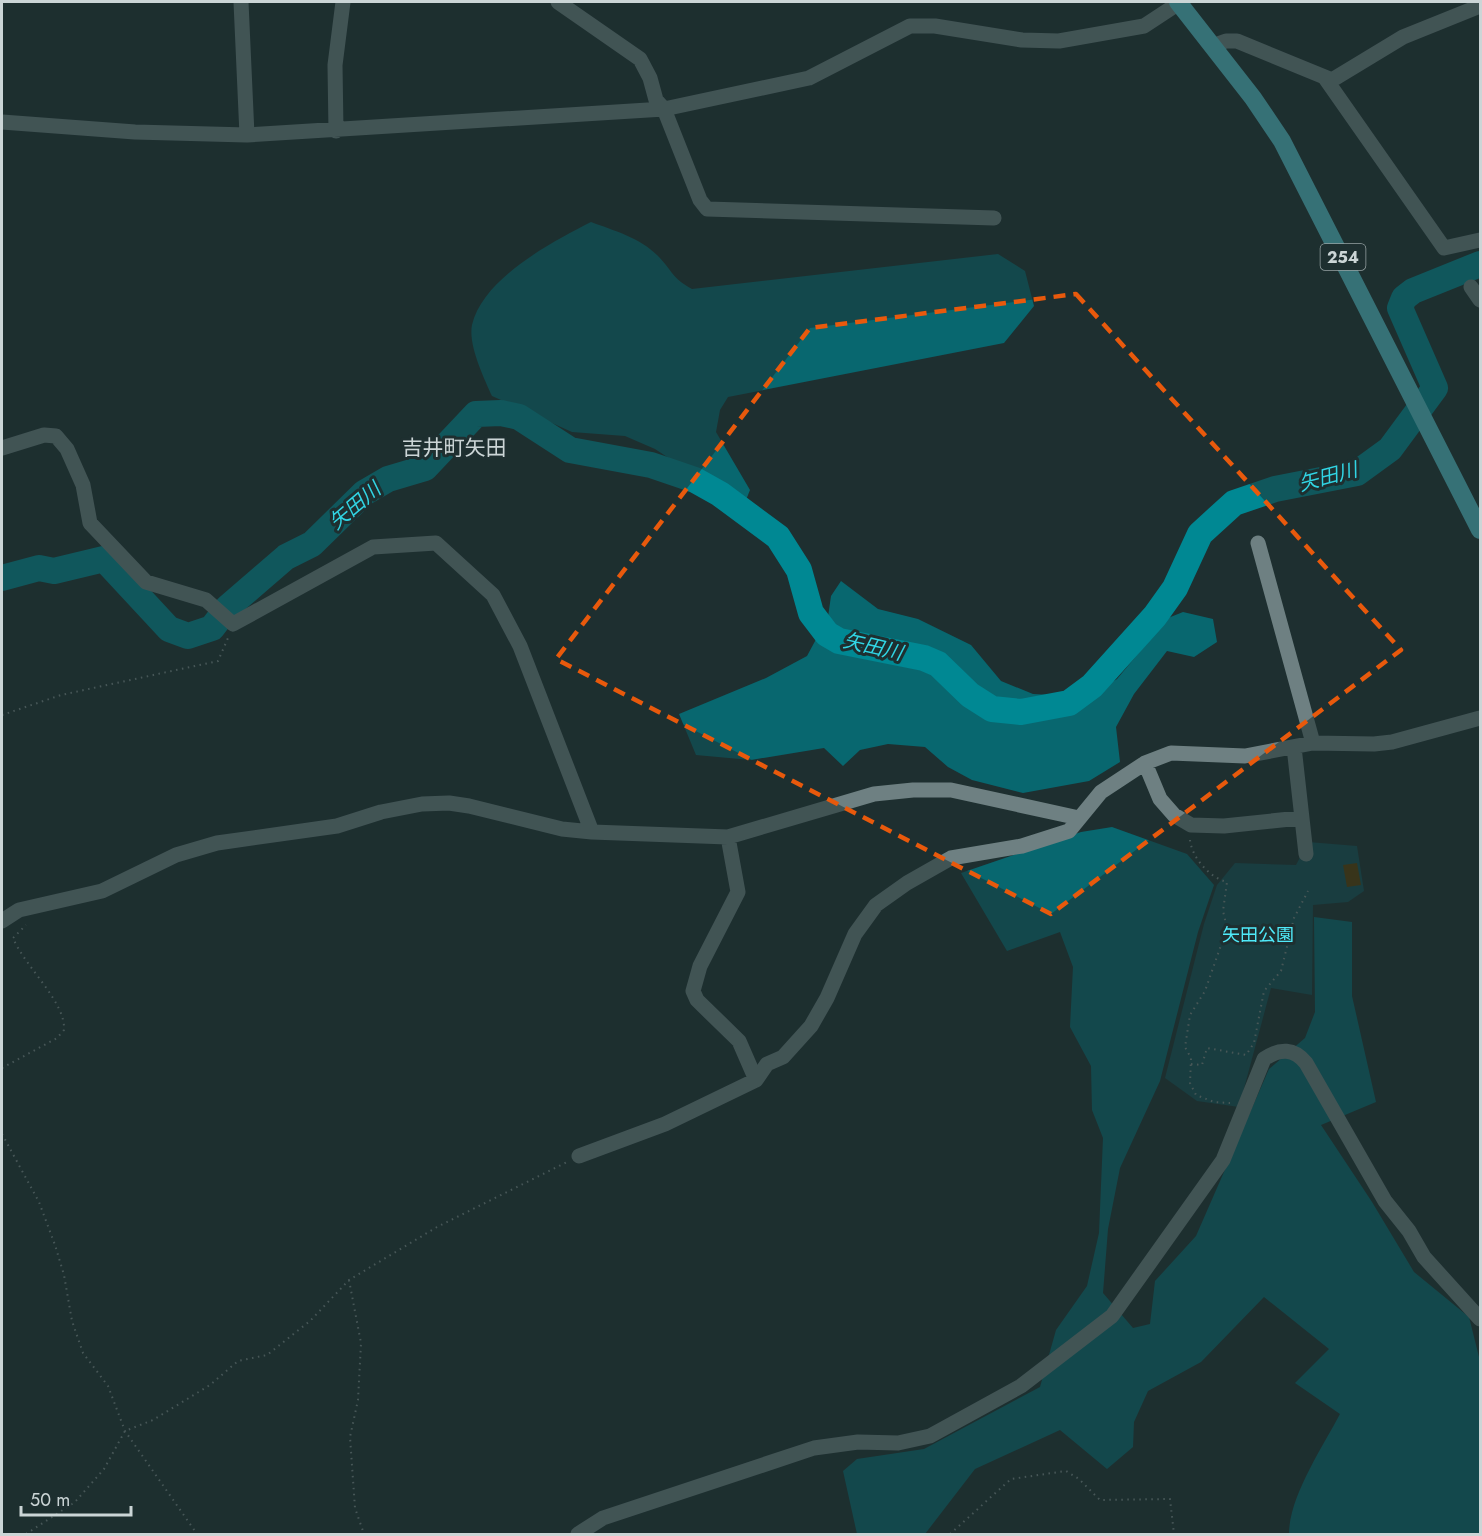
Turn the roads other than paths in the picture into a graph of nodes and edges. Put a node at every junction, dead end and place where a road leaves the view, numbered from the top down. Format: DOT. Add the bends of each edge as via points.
graph roads {
  1 [pos="241,2"];
  2 [pos="343,2"];
  3 [pos="558,2"];
  4 [pos="1178,2"];
  5 [pos="1480,6"];
  6 [pos="1212,46"];
  7 [pos="1325,78"];
  8 [pos="664,109"];
  9 [pos="2,122"];
  10 [pos="336,131"];
  11 [pos="247,135"];
  12 [pos="994,218"];
  13 [pos="1480,240"];
  14 [pos="1471,287"];
  15 [pos="1480,300"];
  16 [pos="2,448"];
  17 [pos="1480,530"];
  18 [pos="1258,543"];
  19 [pos="1480,718"];
  20 [pos="1313,743"];
  21 [pos="1294,747"];
  22 [pos="1145,763"];
  23 [pos="1079,818"];
  24 [pos="1300,818"];
  25 [pos="592,832"];
  26 [pos="728,837"];
  27 [pos="1306,854"];
  28 [pos="2,921"];
  29 [pos="756,1080"];
  30 [pos="579,1156"];
  31 [pos="1480,1318"];
  32 [pos="578,1534"];
  1 -- 11 [label="street"];
  2 -- 10 [label="street" via="335,65"];
  3 -- 8 [label="street" via="639,59 656,100"];
  4 -- 6 [label="highway, 254"];
  4 -- 8 [label="street" via="1144,26 1059,41 910,26 809,78"];
  5 -- 7 [label="street" via="1403,37 1332,80"];
  6 -- 7 [label="street" via="1237,41"];
  6 -- 17 [label="highway, 254" via="1282,141"];
  7 -- 13 [label="street" via="1444,248"];
  8 -- 10 [label="street"];
  8 -- 12 [label="street" via="707,209"];
  9 -- 11 [label="street"];
  10 -- 11 [label="street"];
  14 -- 15 [label="street"];
  16 -- 25 [label="street" via="44,435 57,436 83,485 90,523 146,582 206,600 233,624 373,547 436,543 493,596 504,615 520,646"];
  18 -- 20 [label="street"];
  19 -- 20 [label="street" via="1392,742"];
  20 -- 21 [label="street"];
  21 -- 22 [label="street" via="1245,756 1171,753"];
  21 -- 24 [label="street"];
  22 -- 23 [label="street" via="1101,792"];
  22 -- 24 [label="street" via="1160,799 1174,815 1191,825 1224,826"];
  23 -- 26 [label="street" via="951,790 913,790 874,794"];
  23 -- 29 [label="street" via="1069,831 1057,837 951,858 876,906 855,934 811,1026 783,1057 767,1064"];
  24 -- 27 [label="street"];
  25 -- 26 [label="street"];
  25 -- 28 [label="street" via="562,829 449,803 422,804 337,826 217,843 176,855 102,891 19,909"];
  26 -- 29 [label="street" via="738,892 700,966 693,991 697,1000 739,1041"];
  29 -- 30 [label="street" via="665,1124"];
  31 -- 32 [label="street" via="1424,1257 1385,1201 1315,1077 1298,1054 1283,1050 1264,1059 1223,1160 1113,1316 1021,1386 930,1436 898,1443 858,1442 814,1448 603,1518"];
}
